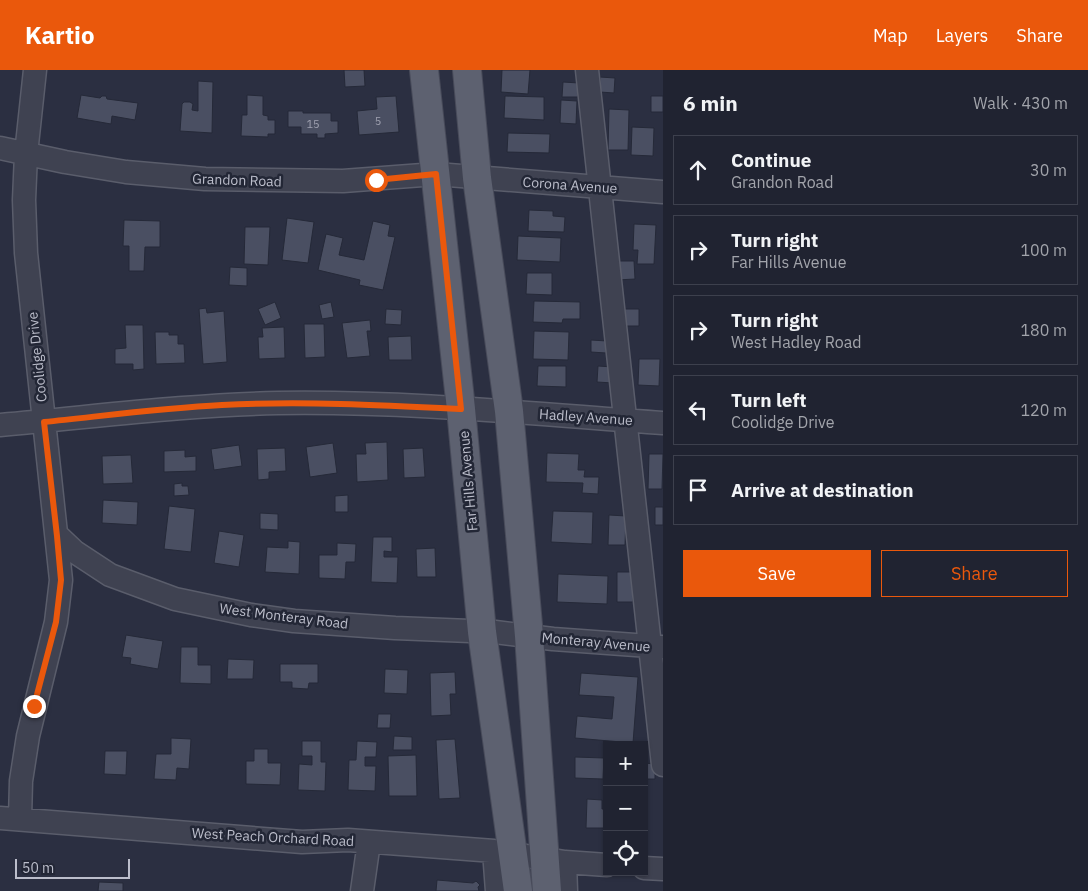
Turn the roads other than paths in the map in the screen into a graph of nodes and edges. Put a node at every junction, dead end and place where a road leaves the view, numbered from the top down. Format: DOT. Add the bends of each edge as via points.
graph roads {
  1 [pos="35,70"];
  2 [pos="424,70"];
  3 [pos="467,70"];
  4 [pos="587,70"];
  5 [pos="0,148"];
  6 [pos="26,154"];
  7 [pos="436,174"];
  8 [pos="477,178"];
  9 [pos="601,187"];
  10 [pos="663,192"];
  11 [pos="461,409"];
  12 [pos="509,411"];
  13 [pos="626,420"];
  14 [pos="44,422"];
  15 [pos="663,423"];
  16 [pos="0,425"];
  17 [pos="57,536"];
  18 [pos="110,575"];
  19 [pos="60,586"];
  20 [pos="482,632"];
  21 [pos="529,636"];
  22 [pos="656,647"];
  23 [pos="663,758"];
  24 [pos="10,819"];
  25 [pos="369,842"];
  26 [pos="504,853"];
  27 [pos="555,860"];
  28 [pos="603,865"];
  29 [pos="648,868"];
  30 [pos="663,869"];
  31 [pos="362,891"];
  32 [pos="497,891"];
  33 [pos="518,891"];
  34 [pos="547,891"];
  35 [pos="566,891"];
  1 -- 6 [label="street, Coolidge Drive"];
  2 -- 7 [label="main road, Far Hills Avenue"];
  3 -- 8 [label="main road"];
  4 -- 9 [label="street"];
  5 -- 6 [label="street, Grandon Road"];
  6 -- 7 [label="street, Grandon Road" via="126,172 205,180 343,181"];
  6 -- 14 [label="street, Coolidge Drive" via="26,253"];
  7 -- 8 [label="street, Grandon Road"];
  7 -- 11 [label="main road, Far Hills Avenue"];
  8 -- 9 [label="street, Corona Avenue"];
  8 -- 12 [label="main road"];
  9 -- 10 [label="street, Corona Avenue"];
  9 -- 13 [label="street"];
  11 -- 12 [label="street, Hadley Avenue"];
  11 -- 14 [label="street, Hadley Avenue" via="351,403 268,404 159,410"];
  11 -- 20 [label="main road, Far Hills Avenue"];
  12 -- 13 [label="street, Hadley Avenue"];
  12 -- 21 [label="main road"];
  13 -- 15 [label="street, Hadley Avenue"];
  13 -- 22 [label="street"];
  14 -- 16 [label="street, Hadley Avenue"];
  14 -- 17 [label="street, Coolidge Drive"];
  17 -- 18 [label="street, West Monteray Road"];
  17 -- 19 [label="street, Coolidge Drive"];
  18 -- 19 [label="street" via="89,574"];
  18 -- 20 [label="street, West Monteray Road" via="175,599 251,615"];
  19 -- 24 [label="street, Coolidge Drive" via="56,622"];
  20 -- 21 [label="street, West Monteray Road"];
  20 -- 26 [label="main road, Far Hills Avenue"];
  21 -- 22 [label="street, Monteray Avenue"];
  21 -- 27 [label="main road"];
  22 -- 23 [label="street"];
  24 -- 25 [label="street, West Peach Orchard Road" via="302,842"];
  25 -- 26 [label="street, West Peach Orchard Road"];
  25 -- 31 [label="street"];
  26 -- 27 [label="street, West Peach Orchard Road"];
  26 -- 32 [label="street"];
  26 -- 33 [label="main road, Far Hills Avenue"];
  27 -- 28 [label="street, West Peach Orchard Road"];
  27 -- 34 [label="main road"];
  27 -- 35 [label="street"];
  29 -- 30 [label="street"];
}
